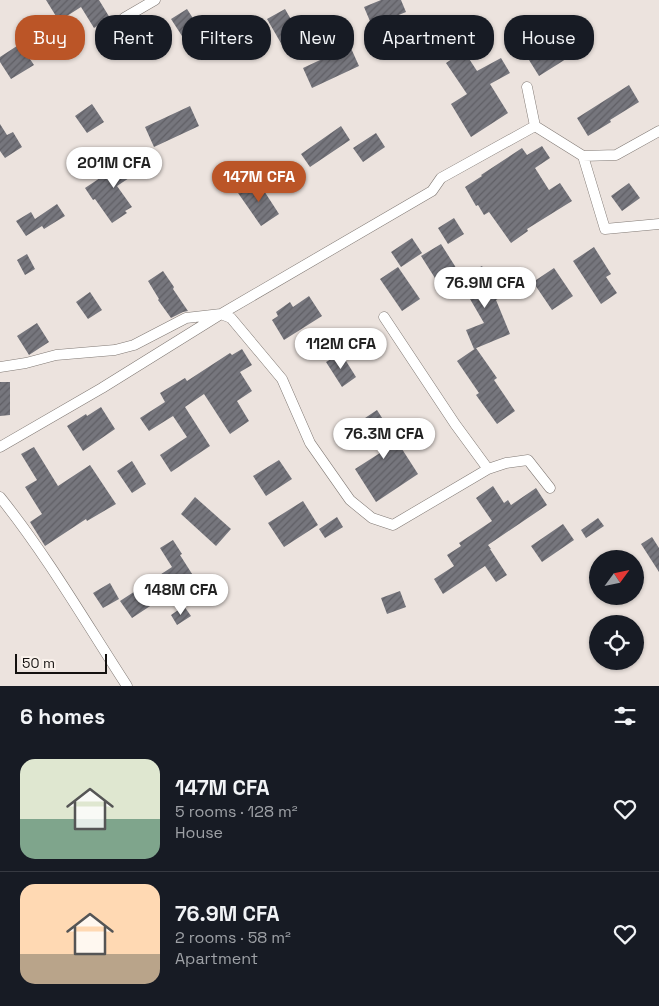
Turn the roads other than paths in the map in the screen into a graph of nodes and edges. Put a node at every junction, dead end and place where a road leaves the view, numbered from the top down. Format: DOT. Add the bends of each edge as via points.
graph roads {
  1 [pos="155,0"];
  2 [pos="129,15"];
  3 [pos="527,86"];
  4 [pos="535,126"];
  5 [pos="659,131"];
  6 [pos="583,156"];
  7 [pos="659,224"];
  8 [pos="221,314"];
  9 [pos="384,317"];
  10 [pos="0,367"];
  11 [pos="0,447"];
  12 [pos="488,469"];
  13 [pos="550,488"];
  14 [pos="0,497"];
  15 [pos="127,686"];
  1 -- 2 [label="street"];
  3 -- 4 [label="street"];
  4 -- 6 [label="street"];
  4 -- 8 [label="street" via="441,178 432,191"];
  5 -- 6 [label="street" via="616,155"];
  6 -- 7 [label="street" via="605,229"];
  8 -- 10 [label="street" via="186,318 115,350 56,355"];
  8 -- 11 [label="street"];
  8 -- 12 [label="street" via="231,318 282,379 310,443 350,500 372,518 393,525"];
  9 -- 12 [label="street"];
  12 -- 13 [label="street" via="528,460"];
  14 -- 15 [label="street" via="60,581"];
}
